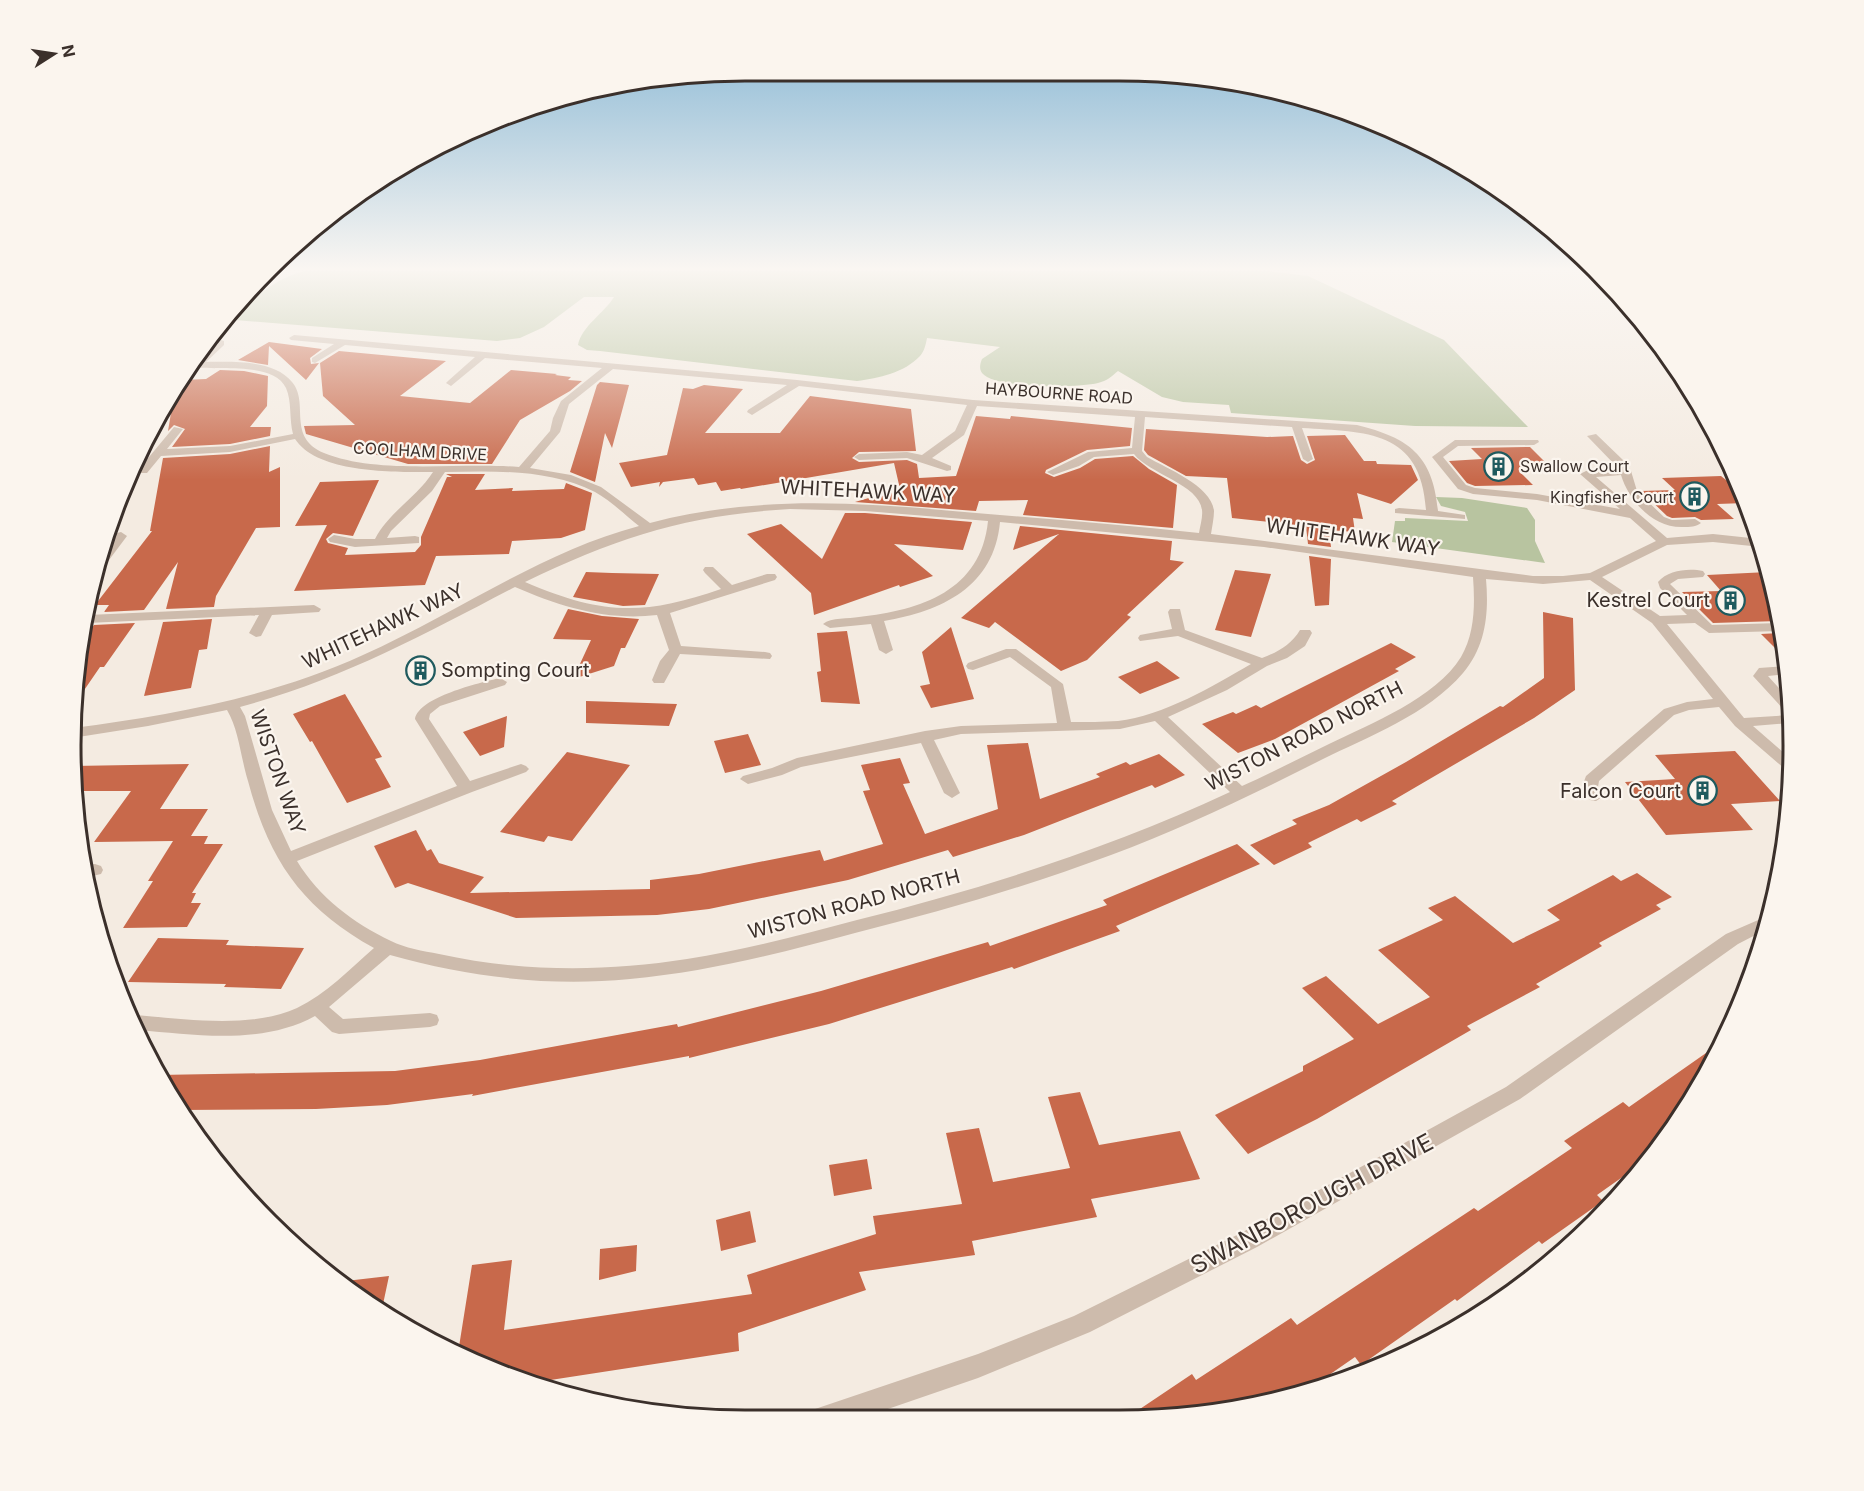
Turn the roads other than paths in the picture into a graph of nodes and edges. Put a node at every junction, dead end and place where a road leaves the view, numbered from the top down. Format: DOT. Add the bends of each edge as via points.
graph roads {
  1 [pos="326,341"];
  2 [pos="344,342"];
  3 [pos="221,343"];
  4 [pos="209,353"];
  5 [pos="483,356"];
  6 [pos="315,360"];
  7 [pos="201,365"];
  8 [pos="611,366"];
  9 [pos="451,383"];
  10 [pos="797,383"];
  11 [pos="973,403"];
  12 [pos="752,412"];
  13 [pos="1140,415"];
  14 [pos="1296,424"];
  15 [pos="178,429"];
  16 [pos="297,436"];
  17 [pos="1592,436"];
  18 [pos="1534,442"];
  19 [pos="1137,451"];
  20 [pos="160,453"];
  21 [pos="859,457"];
  22 [pos="924,459"];
  23 [pos="1308,459"];
  24 [pos="947,468"];
  25 [pos="441,469"];
  26 [pos="522,470"];
  27 [pos="143,471"];
  28 [pos="1625,471"];
  29 [pos="1053,472"];
  30 [pos="1399,511"];
  31 [pos="1432,514"];
  32 [pos="1632,515"];
  33 [pos="1461,517"];
  34 [pos="994,518"];
  35 [pos="1695,523"];
  36 [pos="648,527"];
  37 [pos="121,536"];
  38 [pos="1204,538"];
  39 [pos="334,539"];
  40 [pos="415,540"];
  41 [pos="379,542"];
  42 [pos="1665,542"];
  43 [pos="1751,542"];
  44 [pos="112,547"];
  45 [pos="709,570"];
  46 [pos="1479,573"];
  47 [pos="1699,574"];
  48 [pos="1592,576"];
  49 [pos="771,577"];
  50 [pos="516,583"];
  51 [pos="729,589"];
  52 [pos="314,609"];
  53 [pos="662,610"];
  54 [pos="267,612"];
  55 [pos="1175,612"];
  56 [pos="94,619"];
  57 [pos="1698,619"];
  58 [pos="1657,620"];
  59 [pos="877,621"];
  60 [pos="830,624"];
  61 [pos="1772,627"];
  62 [pos="1179,632"];
  63 [pos="256,633"];
  64 [pos="1305,633"];
  65 [pos="1145,638"];
  66 [pos="676,650"];
  67 [pos="886,650"];
  68 [pos="765,656"];
  69 [pos="1262,663"];
  70 [pos="973,666"];
  71 [pos="1778,670"];
  72 [pos="659,680"];
  73 [pos="500,682"];
  74 [pos="1782,699"];
  75 [pos="1722,702"];
  76 [pos="232,706"];
  77 [pos="1158,716"];
  78 [pos="1782,720"];
  79 [pos="1740,723"];
  80 [pos="1065,727"];
  81 [pos="81,732"];
  82 [pos="926,736"];
  83 [pos="1783,760"];
  84 [pos="522,769"];
  85 [pos="748,778"];
  86 [pos="466,788"];
  87 [pos="952,793"];
  88 [pos="1240,793"];
  89 [pos="1596,796"];
  90 [pos="287,859"];
  91 [pos="1757,926"];
  92 [pos="387,947"];
  93 [pos="316,1006"];
  94 [pos="430,1020"];
  95 [pos="142,1022"];
  96 [pos="875,1410"];
  1 -- 2 [label="street, HAYBOURNE ROAD"];
  2 -- 5 [label="street, HAYBOURNE ROAD"];
  2 -- 6 [label="street"];
  3 -- 4 [label="street"];
  5 -- 8 [label="street, HAYBOURNE ROAD"];
  5 -- 9 [label="street"];
  7 -- 16 [label="street" via="240,366 284,380 292,390"];
  8 -- 10 [label="street, HAYBOURNE ROAD"];
  8 -- 26 [label="street" via="565,403 555,432"];
  10 -- 11 [label="street, HAYBOURNE ROAD"];
  10 -- 12 [label="street"];
  11 -- 13 [label="street, HAYBOURNE ROAD"];
  11 -- 22 [label="street" via="960,433"];
  13 -- 14 [label="street, HAYBOURNE ROAD"];
  13 -- 19 [label="street, HAYBOURNE ROAD"];
  14 -- 23 [label="street"];
  14 -- 31 [label="street, HAYBOURNE ROAD" via="1357,428 1401,444 1424,468"];
  15 -- 20 [label="street"];
  16 -- 20 [label="street" via="230,449"];
  16 -- 25 [label="street, COOLHAM DRIVE" via="318,454 348,464"];
  17 -- 28 [label="street"];
  18 -- 32 [label="street" via="1455,443 1437,457 1462,487 1473,491 1537,497"];
  19 -- 29 [label="street" via="1092,454"];
  19 -- 38 [label="street" via="1151,465 1203,496 1208,510"];
  20 -- 27 [label="street"];
  21 -- 22 [label="street" via="907,455"];
  22 -- 24 [label="street"];
  25 -- 26 [label="street, COOLHAM DRIVE"];
  25 -- 41 [label="street" via="428,489 386,529"];
  26 -- 36 [label="street, COOLHAM DRIVE" via="598,489"];
  28 -- 32 [label="street" via="1586,474"];
  28 -- 35 [label="street" via="1632,492 1660,519 1670,524"];
  30 -- 31 [label="street"];
  31 -- 33 [label="street"];
  32 -- 42 [label="street"];
  34 -- 36 [label="street, WHITEHAWK WAY" via="850,506 786,506 697,516"];
  34 -- 38 [label="street, WHITEHAWK WAY"];
  34 -- 59 [label="street" via="987,555 965,584 936,602"];
  36 -- 50 [label="street, WHITEHAWK WAY"];
  37 -- 44 [label="street"];
  38 -- 46 [label="street, WHITEHAWK WAY"];
  39 -- 41 [label="street"];
  40 -- 41 [label="street"];
  42 -- 43 [label="street" via="1710,539"];
  42 -- 48 [label="street"];
  45 -- 51 [label="street"];
  46 -- 48 [label="street, WHITEHAWK WAY" via="1538,580"];
  46 -- 88 [label="street, WISTON ROAD NORTH" via="1480,629 1458,671 1435,691 1389,719"];
  47 -- 57 [label="street" via="1677,575 1664,582"];
  48 -- 58 [label="street"];
  49 -- 51 [label="street"];
  50 -- 53 [label="street" via="565,603 597,610"];
  50 -- 76 [label="street, WHITEHAWK WAY" via="363,660"];
  51 -- 53 [label="street"];
  52 -- 54 [label="street"];
  53 -- 66 [label="street"];
  54 -- 56 [label="street"];
  54 -- 63 [label="street"];
  55 -- 62 [label="street"];
  57 -- 58 [label="street"];
  57 -- 61 [label="street" via="1709,629"];
  58 -- 75 [label="street"];
  59 -- 60 [label="street"];
  59 -- 67 [label="street"];
  62 -- 65 [label="street"];
  62 -- 69 [label="street"];
  64 -- 69 [label="street" via="1300,643"];
  66 -- 68 [label="street"];
  66 -- 72 [label="street"];
  69 -- 77 [label="street" via="1222,687"];
  70 -- 80 [label="street" via="1011,652 1058,687"];
  71 -- 74 [label="street" via="1764,671 1760,676"];
  73 -- 86 [label="street" via="430,705 423,713 422,719"];
  75 -- 79 [label="street"];
  75 -- 89 [label="street" via="1669,712 1591,779 1590,787"];
  76 -- 81 [label="street, WHITEHAWK WAY"];
  76 -- 90 [label="street, WISTON WAY" via="266,815"];
  77 -- 80 [label="street" via="1120,726"];
  77 -- 88 [label="street"];
  78 -- 79 [label="street"];
  79 -- 83 [label="street"];
  80 -- 82 [label="street" via="961,730"];
  82 -- 85 [label="street" via="797,762 777,772"];
  82 -- 87 [label="street"];
  84 -- 86 [label="street"];
  86 -- 90 [label="street"];
  88 -- 92 [label="street, WISTON ROAD NORTH" via="1189,818 1033,877 892,918 709,962 560,976 480,971"];
  90 -- 92 [label="street, WISTON WAY" via="313,895 339,918"];
  91 -- 96 [label="street, SWANBOROUGH DRIVE" via="1732,939 1513,1094 1249,1240 1082,1324"];
  92 -- 93 [label="street"];
  93 -- 94 [label="street" via="339,1027"];
  93 -- 95 [label="street" via="292,1018 256,1024"];
}
